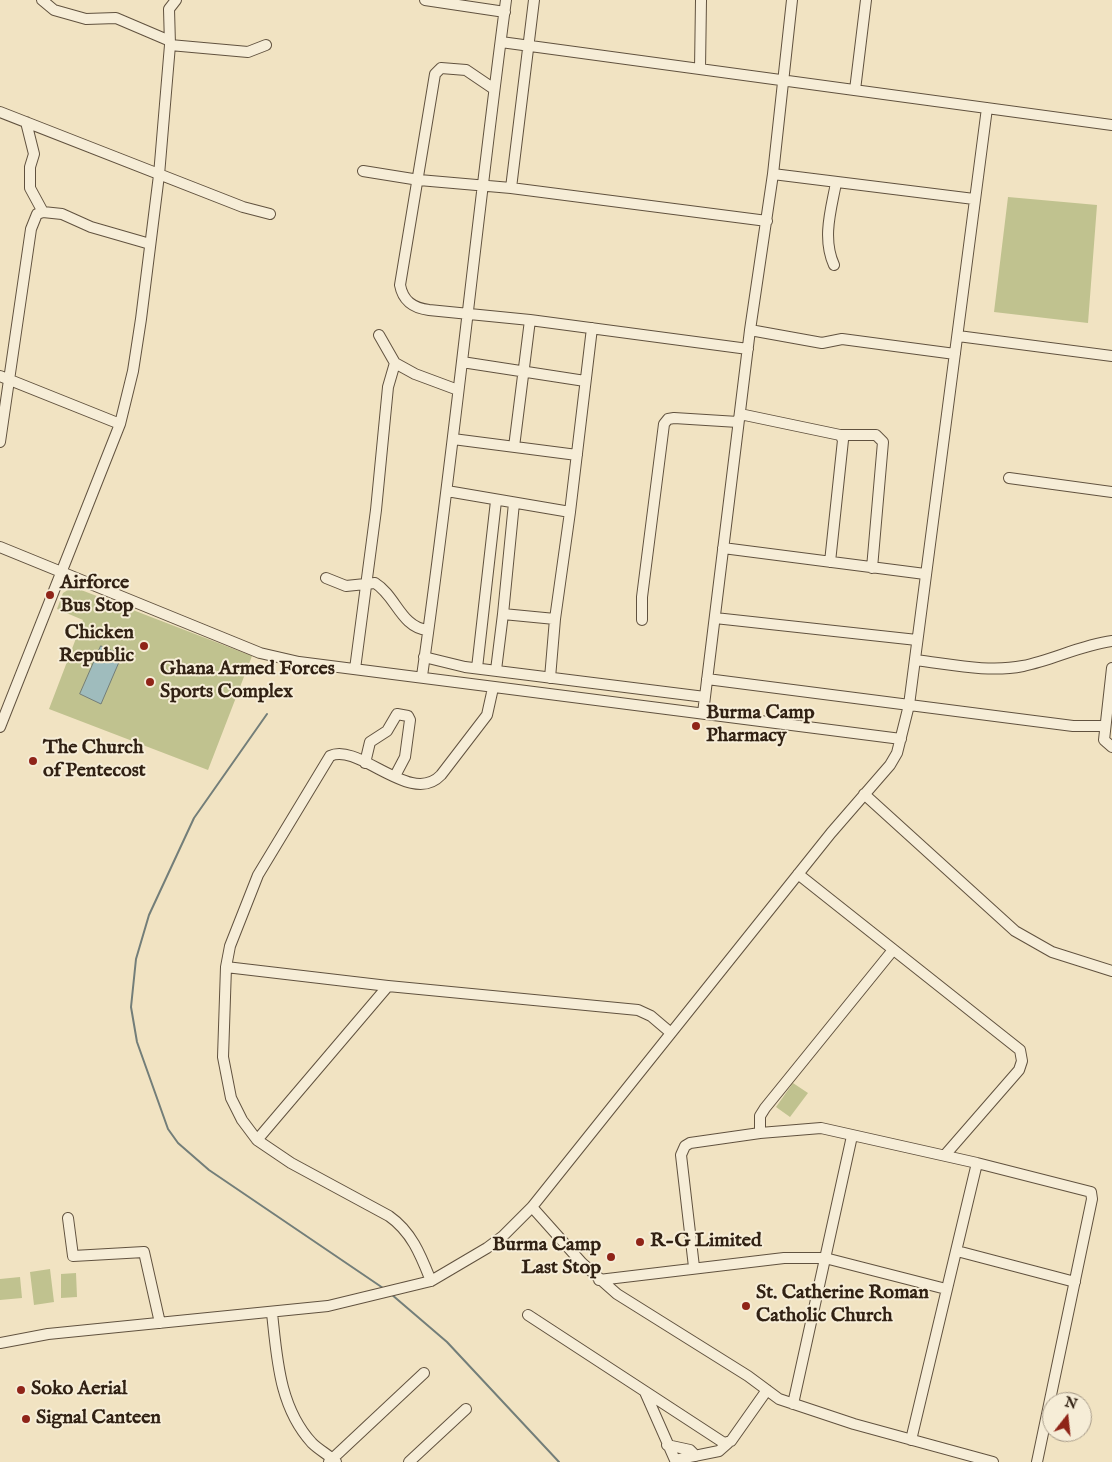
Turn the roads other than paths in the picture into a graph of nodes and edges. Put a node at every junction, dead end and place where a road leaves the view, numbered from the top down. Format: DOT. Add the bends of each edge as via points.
graph roads {
  1 [pos="42,0"];
  2 [pos="176,0"];
  3 [pos="425,0"];
  4 [pos="506,0"];
  5 [pos="534,0"];
  6 [pos="701,0"];
  7 [pos="792,0"];
  8 [pos="866,0"];
  9 [pos="168,4"];
  10 [pos="505,12"];
  11 [pos="501,42"];
  12 [pos="170,43"];
  13 [pos="266,45"];
  14 [pos="528,46"];
  15 [pos="700,69"];
  16 [pos="782,81"];
  17 [pos="494,89"];
  18 [pos="855,90"];
  19 [pos="987,108"];
  20 [pos="0,112"];
  21 [pos="26,122"];
  22 [pos="1112,125"];
  23 [pos="363,171"];
  24 [pos="773,174"];
  25 [pos="159,175"];
  26 [pos="419,180"];
  27 [pos="836,183"];
  28 [pos="484,185"];
  29 [pos="511,188"];
  30 [pos="974,199"];
  31 [pos="43,212"];
  32 [pos="270,214"];
  33 [pos="767,220"];
  34 [pos="150,244"];
  35 [pos="834,265"];
  36 [pos="468,314"];
  37 [pos="530,320"];
  38 [pos="592,328"];
  39 [pos="750,330"];
  40 [pos="379,335"];
  41 [pos="958,336"];
  42 [pos="748,349"];
  43 [pos="955,354"];
  44 [pos="1112,356"];
  45 [pos="462,362"];
  46 [pos="395,363"];
  47 [pos="523,371"];
  48 [pos="4,378"];
  49 [pos="586,381"];
  50 [pos="458,390"];
  51 [pos="739,418"];
  52 [pos="120,424"];
  53 [pos="840,435"];
  54 [pos="453,439"];
  55 [pos="0,442"];
  56 [pos="514,446"];
  57 [pos="577,455"];
  58 [pos="1009,478"];
  59 [pos="447,491"];
  60 [pos="1112,492"];
  61 [pos="496,501"];
  62 [pos="514,504"];
  63 [pos="570,512"];
  64 [pos="0,547"];
  65 [pos="723,548"];
  66 [pos="830,562"];
  67 [pos="872,568"];
  68 [pos="61,574"];
  69 [pos="925,574"];
  70 [pos="326,578"];
  71 [pos="367,584"];
  72 [pos="503,614"];
  73 [pos="715,618"];
  74 [pos="555,619"];
  75 [pos="642,620"];
  76 [pos="427,630"];
  77 [pos="917,640"];
  78 [pos="1112,641"];
  79 [pos="424,658"];
  80 [pos="915,660"];
  81 [pos="477,668"];
  82 [pos="1112,668"];
  83 [pos="354,669"];
  84 [pos="496,670"];
  85 [pos="422,676"];
  86 [pos="550,678"];
  87 [pos="707,679"];
  88 [pos="493,688"];
  89 [pos="705,698"];
  90 [pos="909,705"];
  91 [pos="703,713"];
  92 [pos="1104,726"];
  93 [pos="0,727"];
  94 [pos="901,739"];
  95 [pos="1112,746"];
  96 [pos="365,763"];
  97 [pos="395,776"];
  98 [pos="864,794"];
  99 [pos="798,874"];
  100 [pos="894,950"];
  101 [pos="226,966"];
  102 [pos="1112,971"];
  103 [pos="388,986"];
  104 [pos="671,1033"];
  105 [pos="760,1133"];
  106 [pos="852,1136"];
  107 [pos="257,1140"];
  108 [pos="945,1155"];
  109 [pos="977,1162"];
  110 [pos="532,1207"];
  111 [pos="68,1218"];
  112 [pos="957,1251"];
  113 [pos="825,1258"];
  114 [pos="694,1267"];
  115 [pos="599,1280"];
  116 [pos="431,1281"];
  117 [pos="1075,1282"];
  118 [pos="946,1288"];
  119 [pos="272,1313"];
  120 [pos="528,1315"];
  121 [pos="160,1323"];
  122 [pos="0,1344"];
  123 [pos="424,1373"];
  124 [pos="767,1390"];
  125 [pos="645,1392"];
  126 [pos="793,1404"];
  127 [pos="667,1406"];
  128 [pos="466,1409"];
  129 [pos="655,1416"];
  130 [pos="911,1440"];
  131 [pos="728,1443"];
  132 [pos="333,1461"];
  133 [pos="409,1462"];
  134 [pos="993,1462"];
  135 [pos="1038,1462"];
  1 -- 12 [label="street" via="54,10 94,20 116,18"];
  2 -- 9 [label="street"];
  3 -- 10 [label="street"];
  4 -- 10 [label="street"];
  5 -- 14 [label="street"];
  6 -- 15 [label="street"];
  7 -- 16 [label="street"];
  8 -- 18 [label="street"];
  9 -- 12 [label="street"];
  10 -- 11 [label="street"];
  11 -- 14 [label="street"];
  11 -- 17 [label="street"];
  12 -- 13 [label="street" via="248,52"];
  12 -- 25 [label="street"];
  14 -- 15 [label="street"];
  14 -- 29 [label="street"];
  15 -- 16 [label="street"];
  16 -- 18 [label="street"];
  16 -- 24 [label="street"];
  17 -- 26 [label="street" via="466,70 441,68 435,74"];
  17 -- 28 [label="street"];
  18 -- 19 [label="street"];
  19 -- 22 [label="street"];
  19 -- 30 [label="street"];
  20 -- 21 [label="street"];
  21 -- 25 [label="street"];
  21 -- 31 [label="street" via="34,154 30,188"];
  23 -- 26 [label="street"];
  24 -- 27 [label="street"];
  24 -- 33 [label="street"];
  25 -- 32 [label="street"];
  25 -- 34 [label="street"];
  26 -- 28 [label="street"];
  26 -- 36 [label="street" via="400,285 402,293 408,303 419,309"];
  27 -- 30 [label="street"];
  27 -- 35 [label="street" via="828,244"];
  28 -- 29 [label="street"];
  28 -- 36 [label="street"];
  29 -- 33 [label="street"];
  30 -- 41 [label="street"];
  31 -- 34 [label="street" via="62,214 91,227"];
  31 -- 48 [label="street" via="37,214 31,229"];
  33 -- 39 [label="street"];
  34 -- 52 [label="street" via="133,371"];
  36 -- 37 [label="street"];
  36 -- 45 [label="street"];
  37 -- 38 [label="street"];
  37 -- 47 [label="street"];
  38 -- 42 [label="street"];
  38 -- 49 [label="street"];
  39 -- 42 [label="street"];
  39 -- 43 [label="street" via="822,342 842,339"];
  40 -- 46 [label="street"];
  41 -- 43 [label="street"];
  41 -- 44 [label="street"];
  42 -- 51 [label="street"];
  43 -- 69 [label="street"];
  45 -- 47 [label="street"];
  45 -- 50 [label="street"];
  46 -- 50 [label="street"];
  46 -- 71 [label="street" via="388,388"];
  47 -- 49 [label="street"];
  47 -- 56 [label="street"];
  48 -- 52 [label="street"];
  48 -- 55 [label="street"];
  49 -- 57 [label="street"];
  50 -- 54 [label="street"];
  51 -- 53 [label="street"];
  51 -- 65 [label="street"];
  51 -- 75 [label="street" via="674,418 664,424 642,597"];
  52 -- 68 [label="street"];
  53 -- 66 [label="street" via="843,440"];
  53 -- 67 [label="street" via="876,435 883,442"];
  54 -- 56 [label="street"];
  54 -- 59 [label="street"];
  56 -- 57 [label="street"];
  57 -- 63 [label="street"];
  58 -- 60 [label="street"];
  59 -- 61 [label="street"];
  59 -- 76 [label="street"];
  61 -- 62 [label="street"];
  61 -- 81 [label="street"];
  62 -- 63 [label="street"];
  62 -- 72 [label="street"];
  63 -- 74 [label="street"];
  64 -- 68 [label="street"];
  65 -- 66 [label="street"];
  65 -- 73 [label="street"];
  66 -- 67 [label="street"];
  67 -- 69 [label="street"];
  68 -- 83 [label="street" via="260,653"];
  68 -- 93 [label="street"];
  69 -- 77 [label="street"];
  70 -- 71 [label="street" via="346,586"];
  71 -- 76 [label="street" via="375,583 381,587 414,628"];
  71 -- 83 [label="street"];
  72 -- 74 [label="street"];
  72 -- 84 [label="street"];
  73 -- 77 [label="street"];
  73 -- 87 [label="street"];
  74 -- 86 [label="street"];
  76 -- 79 [label="street"];
  77 -- 80 [label="street"];
  78 -- 80 [label="street" via="1089,644 1038,662 1006,668"];
  79 -- 81 [label="street"];
  79 -- 85 [label="street"];
  80 -- 90 [label="street"];
  81 -- 84 [label="street"];
  82 -- 92 [label="street"];
  83 -- 85 [label="street"];
  84 -- 86 [label="street"];
  85 -- 88 [label="street"];
  86 -- 89 [label="street"];
  87 -- 89 [label="street"];
  87 -- 90 [label="street"];
  88 -- 91 [label="street"];
  88 -- 97 [label="street" via="487,715 435,781 419,785"];
  89 -- 91 [label="street"];
  90 -- 92 [label="street" via="1073,726"];
  90 -- 94 [label="street"];
  91 -- 94 [label="street"];
  92 -- 95 [label="street" via="1104,740"];
  94 -- 98 [label="street" via="890,765"];
  96 -- 97 [label="street"];
  96 -- 97 [label="street" via="370,742 387,731 397,714 408,716 406,752"];
  96 -- 101 [label="street" via="341,754 330,756 258,875 230,946"];
  98 -- 99 [label="street"];
  98 -- 102 [label="street" via="1015,931 1052,952"];
  99 -- 100 [label="street"];
  99 -- 104 [label="street"];
  100 -- 105 [label="street" via="765,1108 760,1116"];
  100 -- 108 [label="street" via="1020,1050 1022,1061 1019,1070"];
  101 -- 103 [label="street"];
  101 -- 107 [label="street" via="223,1039 226,1079 242,1120"];
  103 -- 104 [label="street" via="638,1010 651,1016"];
  103 -- 107 [label="street"];
  104 -- 110 [label="street"];
  105 -- 106 [label="street" via="815,1128"];
  105 -- 114 [label="street" via="690,1143 682,1150"];
  106 -- 108 [label="street"];
  106 -- 113 [label="street"];
  107 -- 116 [label="street" via="403,1226"];
  108 -- 109 [label="street"];
  109 -- 112 [label="street"];
  109 -- 117 [label="street" via="1091,1192"];
  110 -- 115 [label="street"];
  110 -- 116 [label="street" via="487,1248"];
  111 -- 121 [label="street" via="73,1256 144,1252"];
  112 -- 117 [label="street"];
  112 -- 118 [label="street"];
  113 -- 114 [label="street" via="784,1258 740,1265"];
  113 -- 118 [label="street"];
  113 -- 126 [label="street"];
  114 -- 115 [label="street"];
  115 -- 124 [label="street"];
  116 -- 119 [label="street" via="328,1306"];
  117 -- 135 [label="street"];
  118 -- 130 [label="street"];
  119 -- 121 [label="street"];
  119 -- 132 [label="street" via="278,1371 289,1408 313,1443"];
  120 -- 125 [label="street"];
  121 -- 122 [label="street" via="48,1334"];
  123 -- 132 [label="street"];
  124 -- 126 [label="street"];
  124 -- 131 [label="street"];
  125 -- 127 [label="street"];
  125 -- 129 [label="street"];
  126 -- 130 [label="street"];
  127 -- 129 [label="street"];
  127 -- 131 [label="street"];
  128 -- 133 [label="street"];
  129 -- 131 [label="street" via="667,1445 690,1450 696,1456 719,1450"];
  130 -- 134 [label="street"];
}
